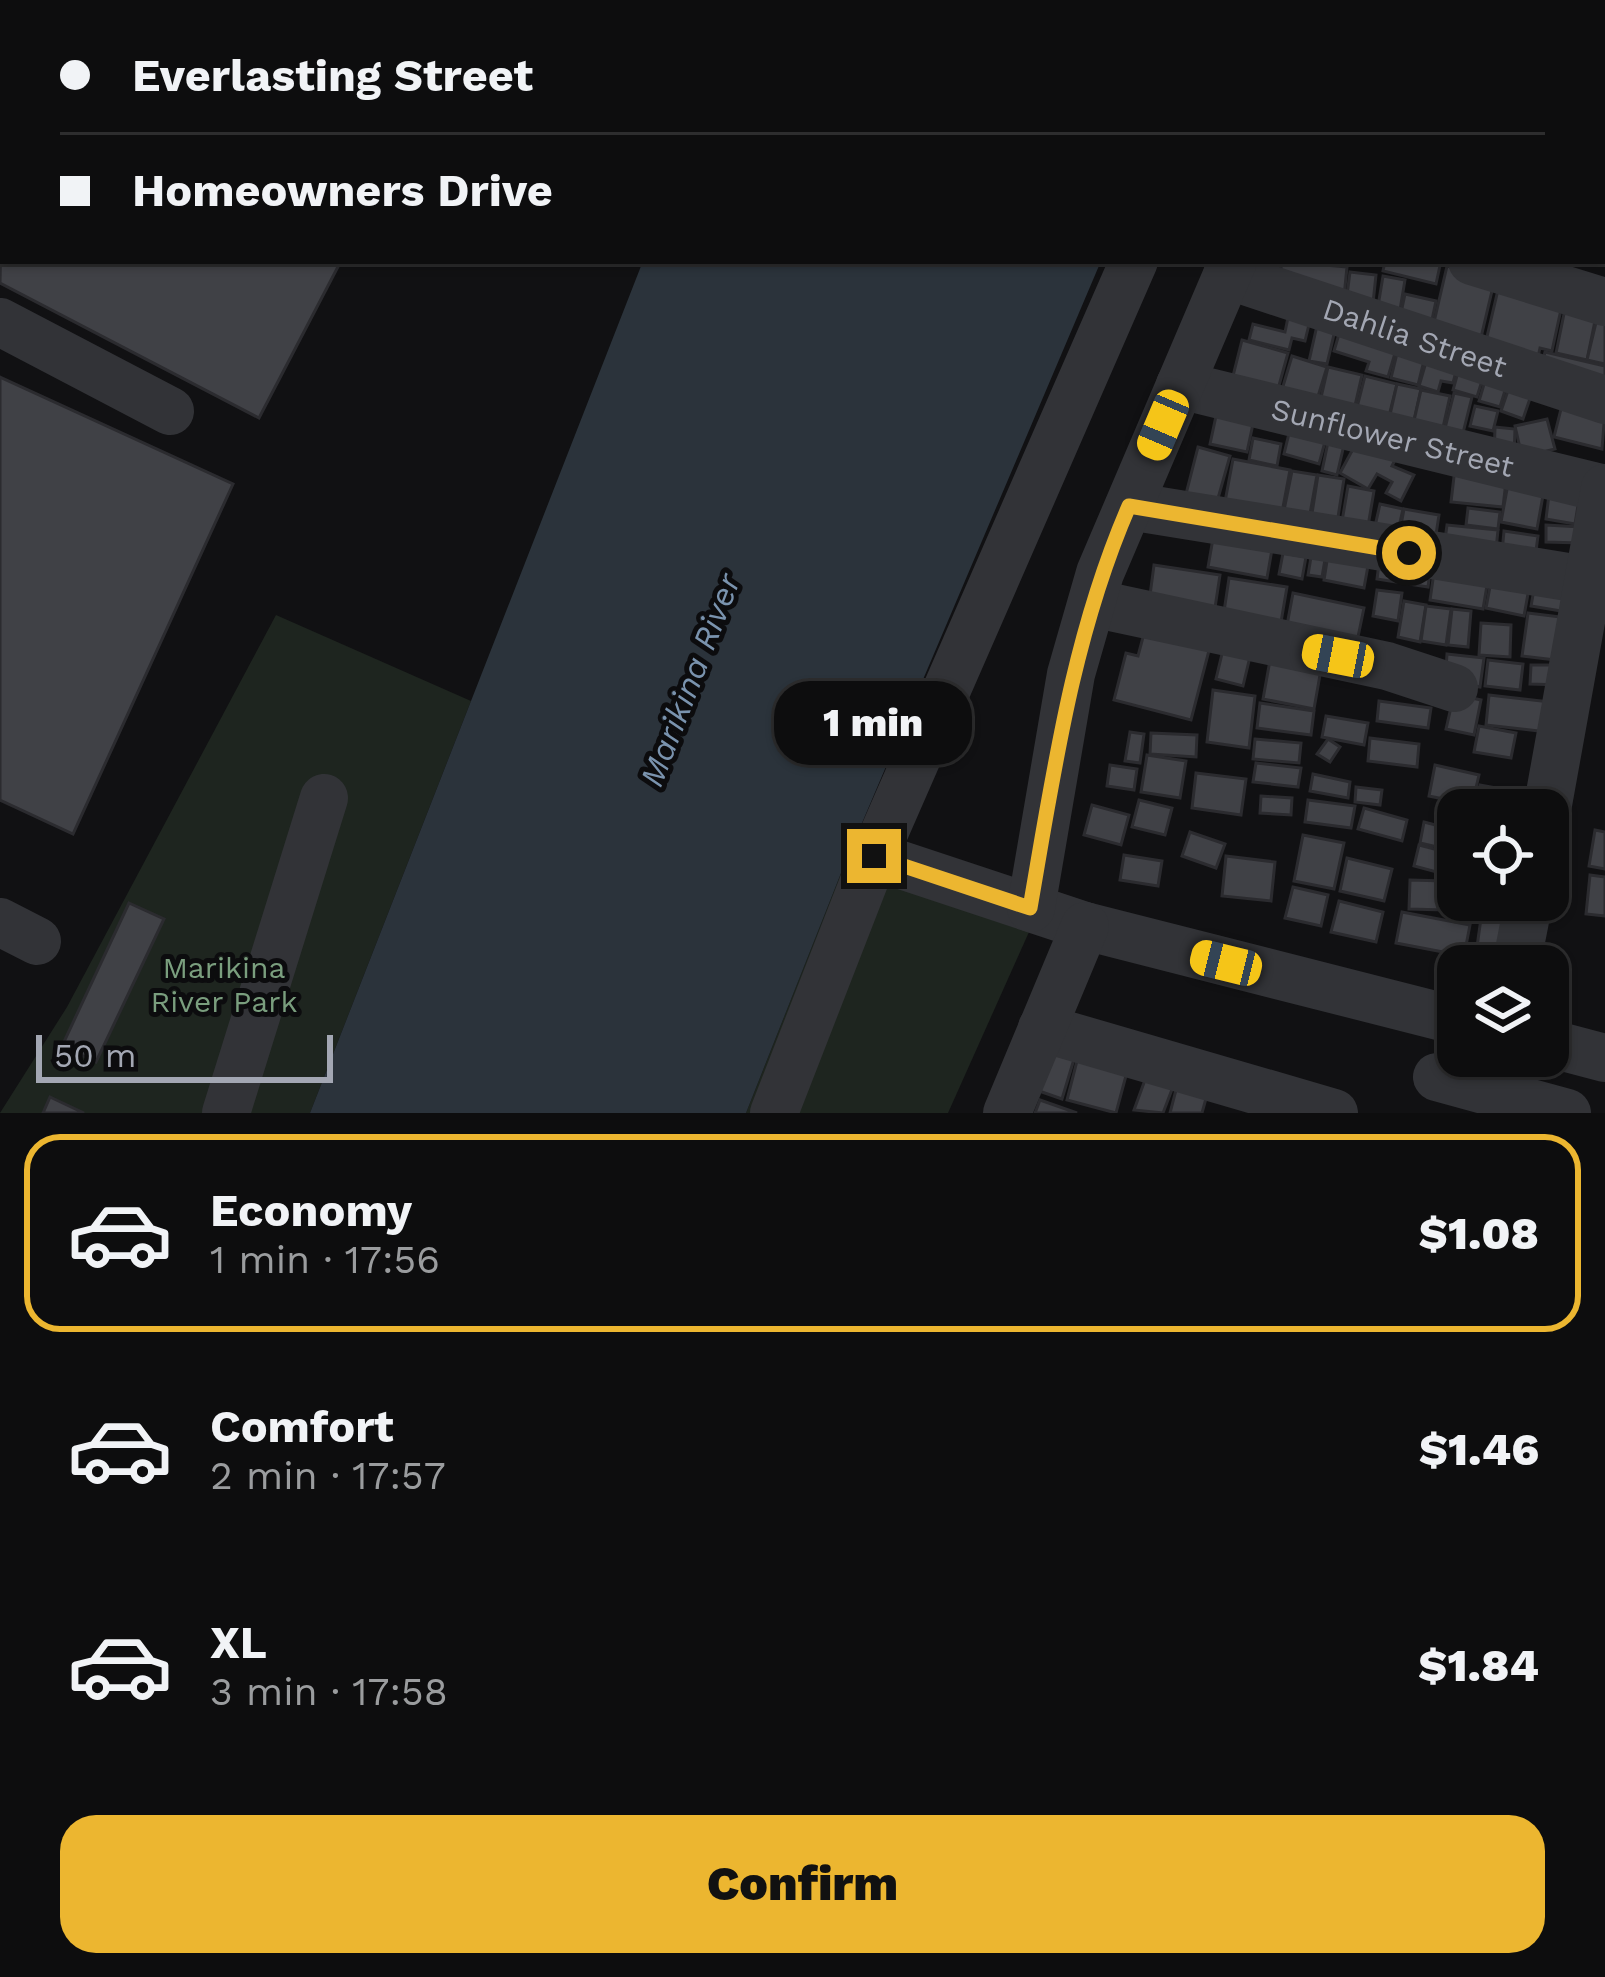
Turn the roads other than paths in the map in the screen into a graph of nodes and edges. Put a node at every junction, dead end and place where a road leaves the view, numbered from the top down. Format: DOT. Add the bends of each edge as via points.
graph roads {
  1 [pos="1133,264"];
  2 [pos="1482,264"];
  3 [pos="1230,268"];
  4 [pos="1605,302"];
  5 [pos="0,322"];
  6 [pos="1180,385"];
  7 [pos="1605,400"];
  8 [pos="170,411"];
  9 [pos="1129,506"];
  10 [pos="1604,506"];
  11 [pos="1598,583"];
  12 [pos="1092,603"];
  13 [pos="1454,688"];
  14 [pos="1552,789"];
  15 [pos="323,798"];
  16 [pos="874,856"];
  17 [pos="1054,916"];
  18 [pos="1437,1016"];
  19 [pos="1042,1028"];
  20 [pos="1569,1049"];
  21 [pos="1605,1058"];
  22 [pos="1440,1078"];
  23 [pos="226,1113"];
  24 [pos="774,1113"];
  25 [pos="1007,1113"];
  26 [pos="1334,1113"];
  27 [pos="1568,1113"];
  1 -- 16 [label="street"];
  2 -- 4 [label="street"];
  3 -- 6 [label="street"];
  3 -- 7 [label="street, Dahlia Street"];
  5 -- 8 [label="street"];
  6 -- 9 [label="street"];
  6 -- 10 [label="street, Sunflower Street"];
  9 -- 11 [label="street"];
  9 -- 12 [label="street"];
  10 -- 11 [label="street"];
  11 -- 14 [label="street"];
  12 -- 13 [label="street" via="1387,666"];
  12 -- 17 [label="street" via="1071,674"];
  15 -- 23 [label="street"];
  16 -- 17 [label="street"];
  16 -- 24 [label="street"];
  17 -- 18 [label="street"];
  17 -- 19 [label="street"];
  19 -- 25 [label="street"];
  19 -- 26 [label="street"];
  20 -- 21 [label="street"];
  22 -- 27 [label="street"];
}
